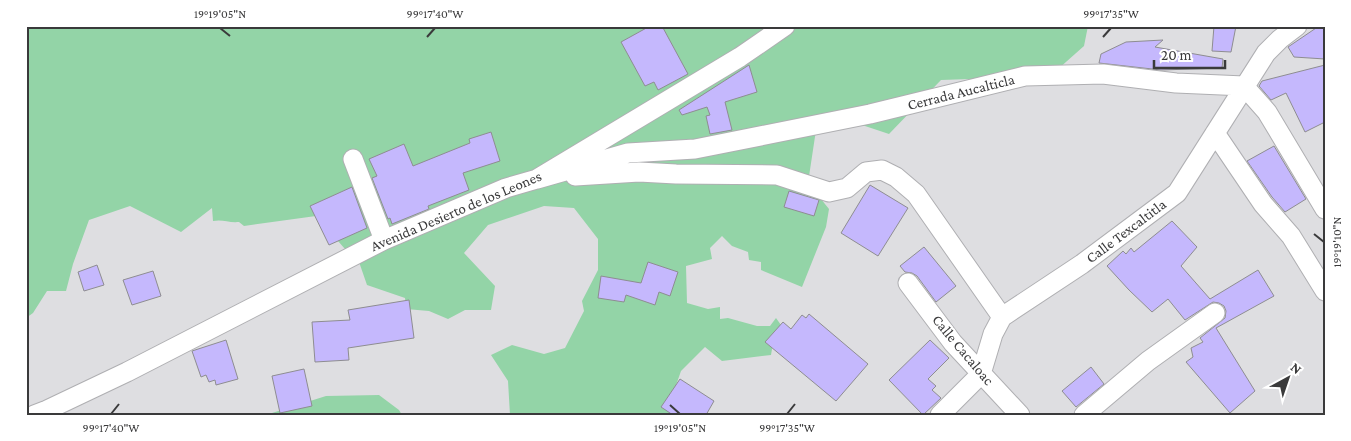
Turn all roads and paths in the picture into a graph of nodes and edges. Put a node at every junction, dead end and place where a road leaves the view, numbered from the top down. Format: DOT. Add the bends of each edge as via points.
graph roads {
  1 [pos="786,26"];
  2 [pos="1297,26"];
  3 [pos="1244,86"];
  4 [pos="1215,133"];
  5 [pos="353,159"];
  6 [pos="537,179"];
  7 [pos="1325,209"];
  8 [pos="384,240"];
  9 [pos="908,283"];
  10 [pos="1325,291"];
  11 [pos="1215,313"];
  12 [pos="1002,317"];
  13 [pos="981,374"];
  14 [pos="34,415"];
  15 [pos="940,415"];
  16 [pos="1020,415"];
  17 [pos="1084,415"];
  1 -- 6 [label="street, Avenida Desierto de los Leones"];
  2 -- 3 [label="street, Calle Texcaltitla" via="1266,53"];
  3 -- 4 [label="street, Calle Texcaltitla"];
  3 -- 6 [label="street, Cerrada Aucalticla" via="1176,83 1103,74 1025,76 870,114 695,148 628,153"];
  3 -- 7 [label="street" via="1267,112"];
  4 -- 10 [label="street" via="1263,204 1291,236"];
  4 -- 12 [label="street, Calle Texcaltitla" via="1177,193 1082,264"];
  5 -- 8 [label="street"];
  6 -- 8 [label="street, Avenida Desierto de los Leones" via="506,188"];
  6 -- 12 [label="street" via="639,172 777,175 828,192 847,188 866,172 882,170 896,176 916,194"];
  8 -- 14 [label="street, Avenida Desierto de los Leones" via="126,372"];
  9 -- 13 [label="street, Calle Cacaloac"];
  11 -- 17 [label="street" via="1148,361"];
  12 -- 13 [label="street" via="993,334"];
  13 -- 15 [label="street"];
  13 -- 16 [label="street, Calle Cacaloac"];
}
